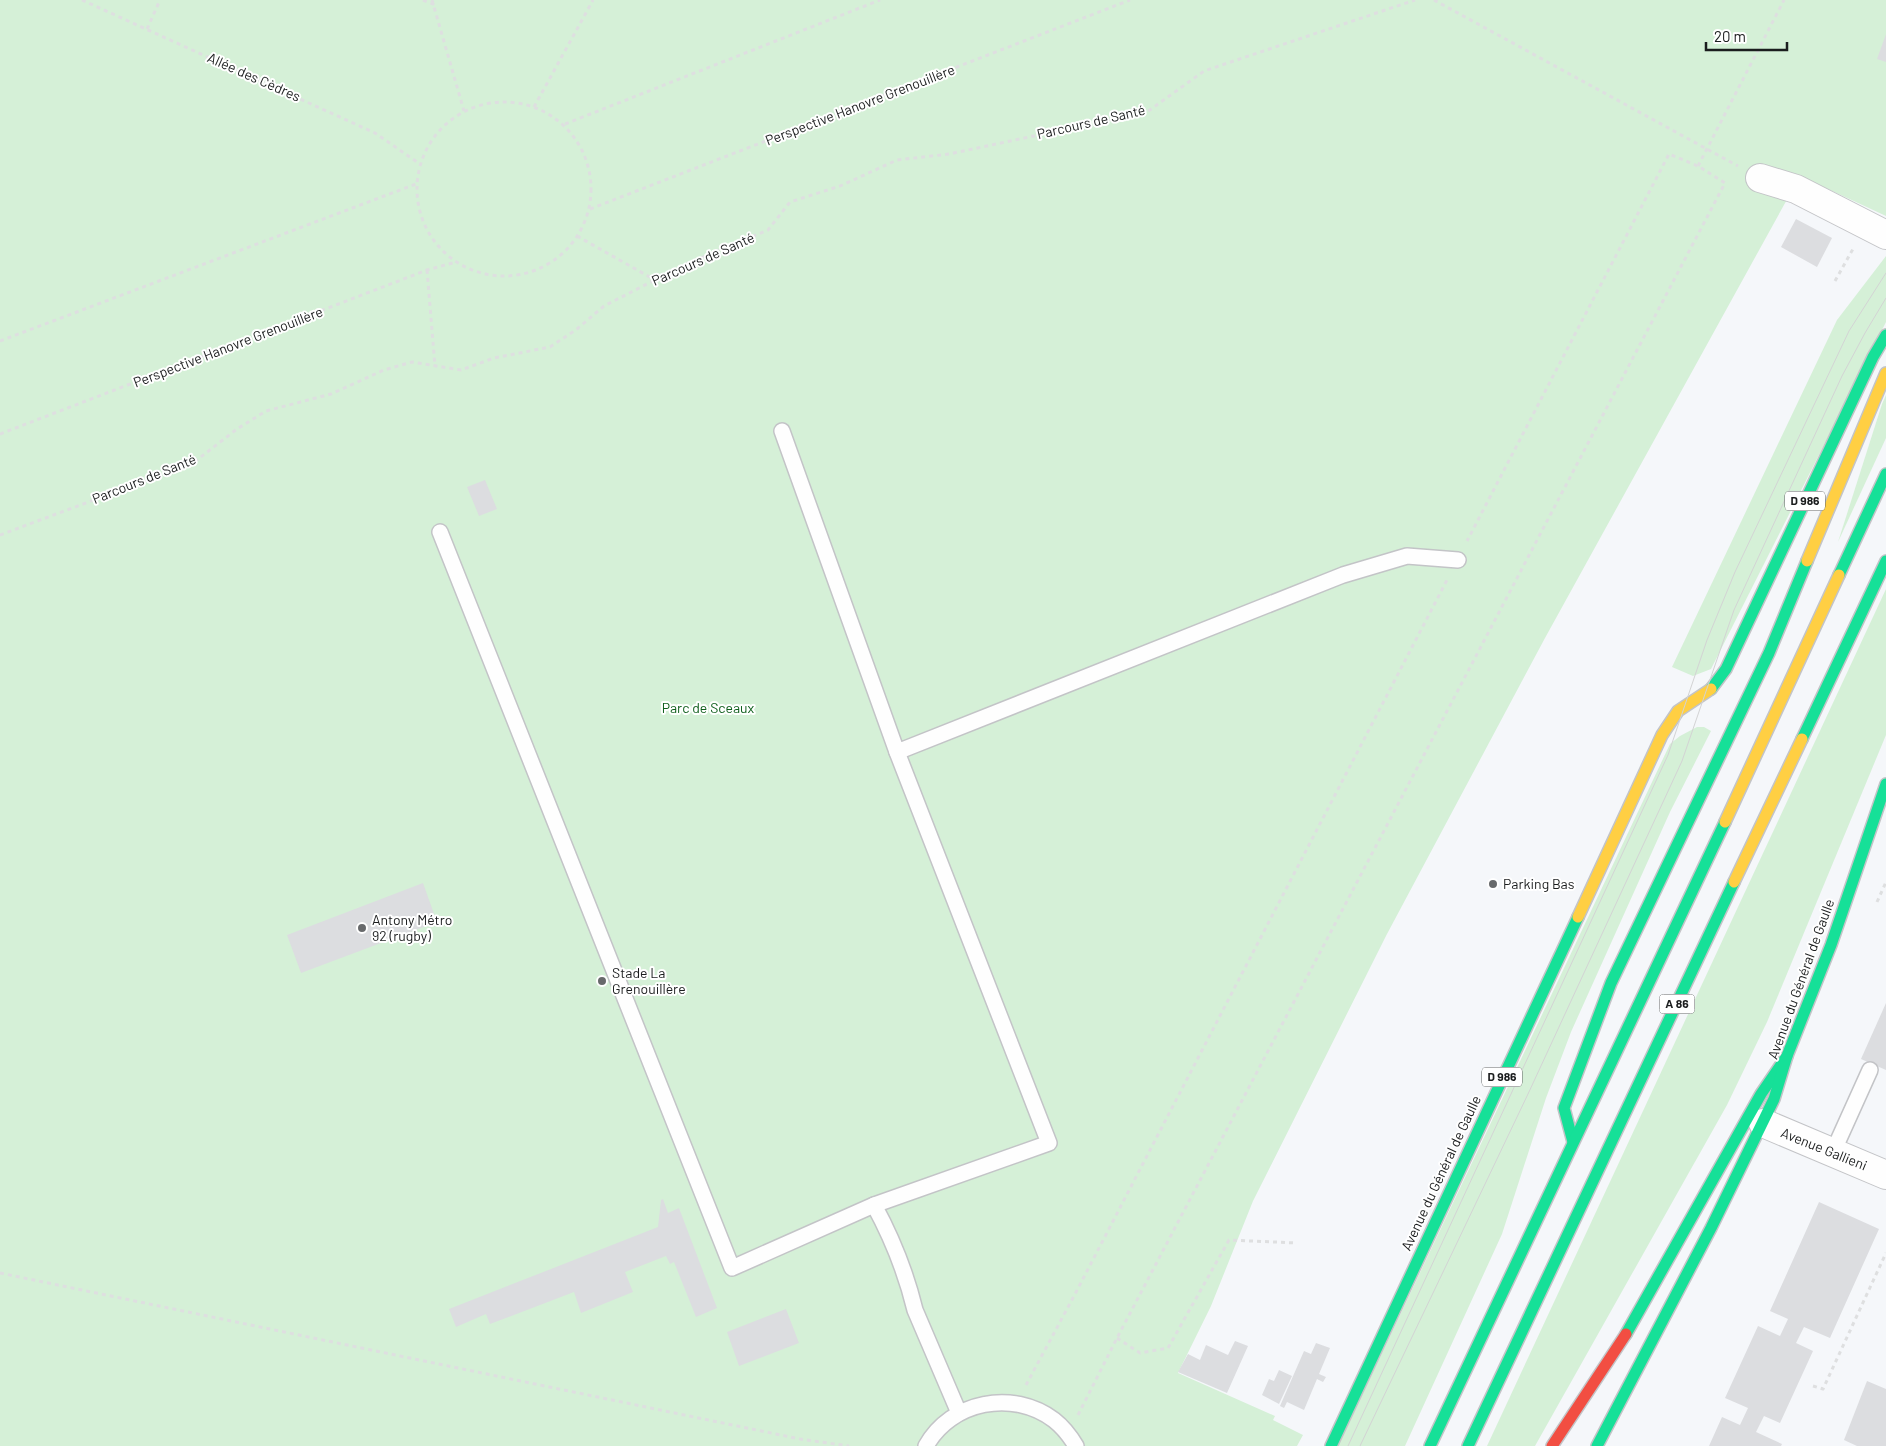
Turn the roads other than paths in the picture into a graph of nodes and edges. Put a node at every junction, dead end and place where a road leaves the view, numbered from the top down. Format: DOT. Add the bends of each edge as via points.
graph roads {
  1 [pos="1760,178"];
  2 [pos="1876,230"];
  3 [pos="1886,335"];
  4 [pos="1886,373"];
  5 [pos="782,431"];
  6 [pos="1886,474"];
  7 [pos="440,532"];
  8 [pos="1458,560"];
  9 [pos="1886,561"];
  10 [pos="897,752"];
  11 [pos="1885,788"];
  12 [pos="1787,1056"];
  13 [pos="1870,1070"];
  14 [pos="1763,1123"];
  15 [pos="1572,1142"];
  16 [pos="1844,1157"];
  17 [pos="1886,1175"];
  18 [pos="874,1205"];
  19 [pos="959,1413"];
  20 [pos="1073,1440"];
  21 [pos="926,1446"];
  22 [pos="1331,1446"];
  23 [pos="1430,1446"];
  24 [pos="1468,1446"];
  25 [pos="1552,1446"];
  26 [pos="1597,1446"];
  1 -- 2 [label="street" via="1796,189"];
  3 -- 22 [label="main road, Avenue du Général de Gaulle / D 986" via="1726,669 1713,686 1678,712 1662,735"];
  4 -- 15 [label="main road" via="1769,653 1611,983 1564,1108"];
  5 -- 10 [label="lane"];
  6 -- 15 [label="main road, A 86"];
  7 -- 18 [label="lane" via="732,1268"];
  8 -- 10 [label="lane" via="1407,556 1343,575"];
  9 -- 24 [label="main road, A 86"];
  10 -- 18 [label="lane" via="1049,1143"];
  11 -- 12 [label="main road, Avenue du Général de Gaulle"];
  12 -- 14 [label="main road, Avenue du Général de Gaulle"];
  12 -- 25 [label="main road" via="1761,1094 1622,1340"];
  13 -- 16 [label="lane"];
  14 -- 16 [label="street, Avenue Gallieni"];
  14 -- 26 [label="main road, Avenue du Général de Gaulle"];
  15 -- 23 [label="main road, A 86"];
  16 -- 17 [label="street, Avenue Gallieni"];
  18 -- 19 [label="lane" via="893,1240 914,1310"];
  19 -- 20 [label="lane" via="977,1405 1016,1403 1036,1409 1054,1420"];
  19 -- 21 [label="lane" via="943,1424"];
}
